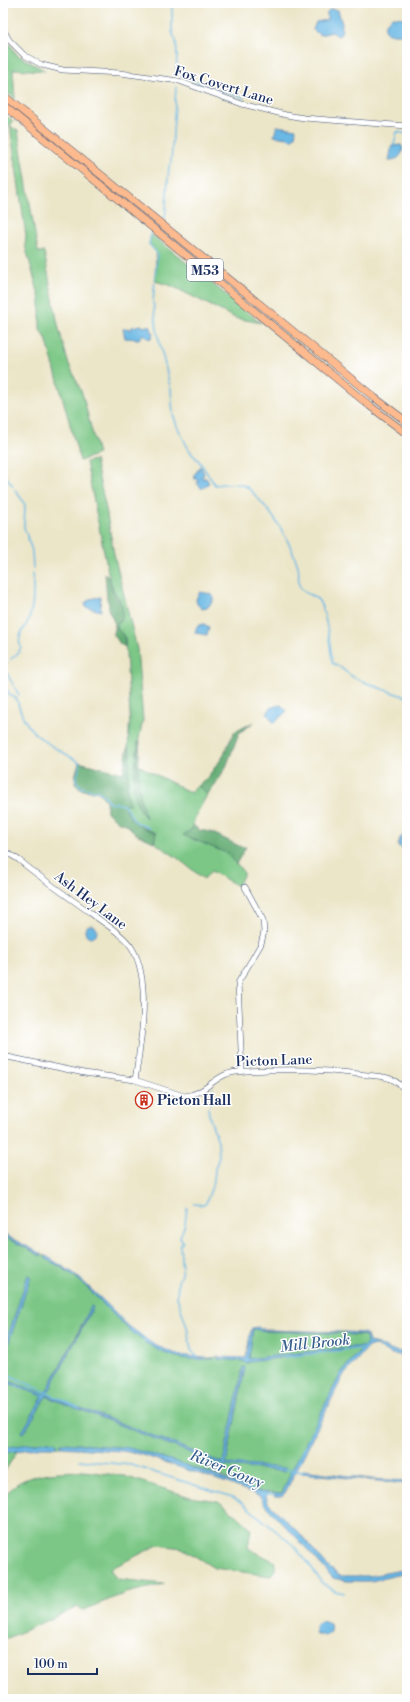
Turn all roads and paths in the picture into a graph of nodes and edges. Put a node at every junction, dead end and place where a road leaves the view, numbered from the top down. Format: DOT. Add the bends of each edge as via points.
graph roads {
  1 [pos="3,28"];
  2 [pos="3,95"];
  3 [pos="3,106"];
  4 [pos="407,126"];
  5 [pos="407,422"];
  6 [pos="407,434"];
  7 [pos="3,850"];
  8 [pos="245,887"];
  9 [pos="3,1056"];
  10 [pos="242,1071"];
  11 [pos="135,1080"];
  12 [pos="407,1093"];
  1 -- 4 [label="street, Fox Covert Lane" via="8,40 24,55 49,67 63,70 120,72 179,81 242,104 298,118"];
  2 -- 5 [label="highway, M53"];
  3 -- 6 [label="highway, M53"];
  7 -- 11 [label="street, Ash Hey Lane" via="115,931 131,947 141,975 143,1009"];
  8 -- 10 [label="street" via="263,920 264,932 261,944 238,983"];
  9 -- 11 [label="street, Picton Lane" via="84,1074"];
  10 -- 11 [label="street, Picton Lane" via="227,1074 202,1091 184,1096"];
  10 -- 12 [label="street, Picton Lane" via="337,1070 390,1078"];
}
